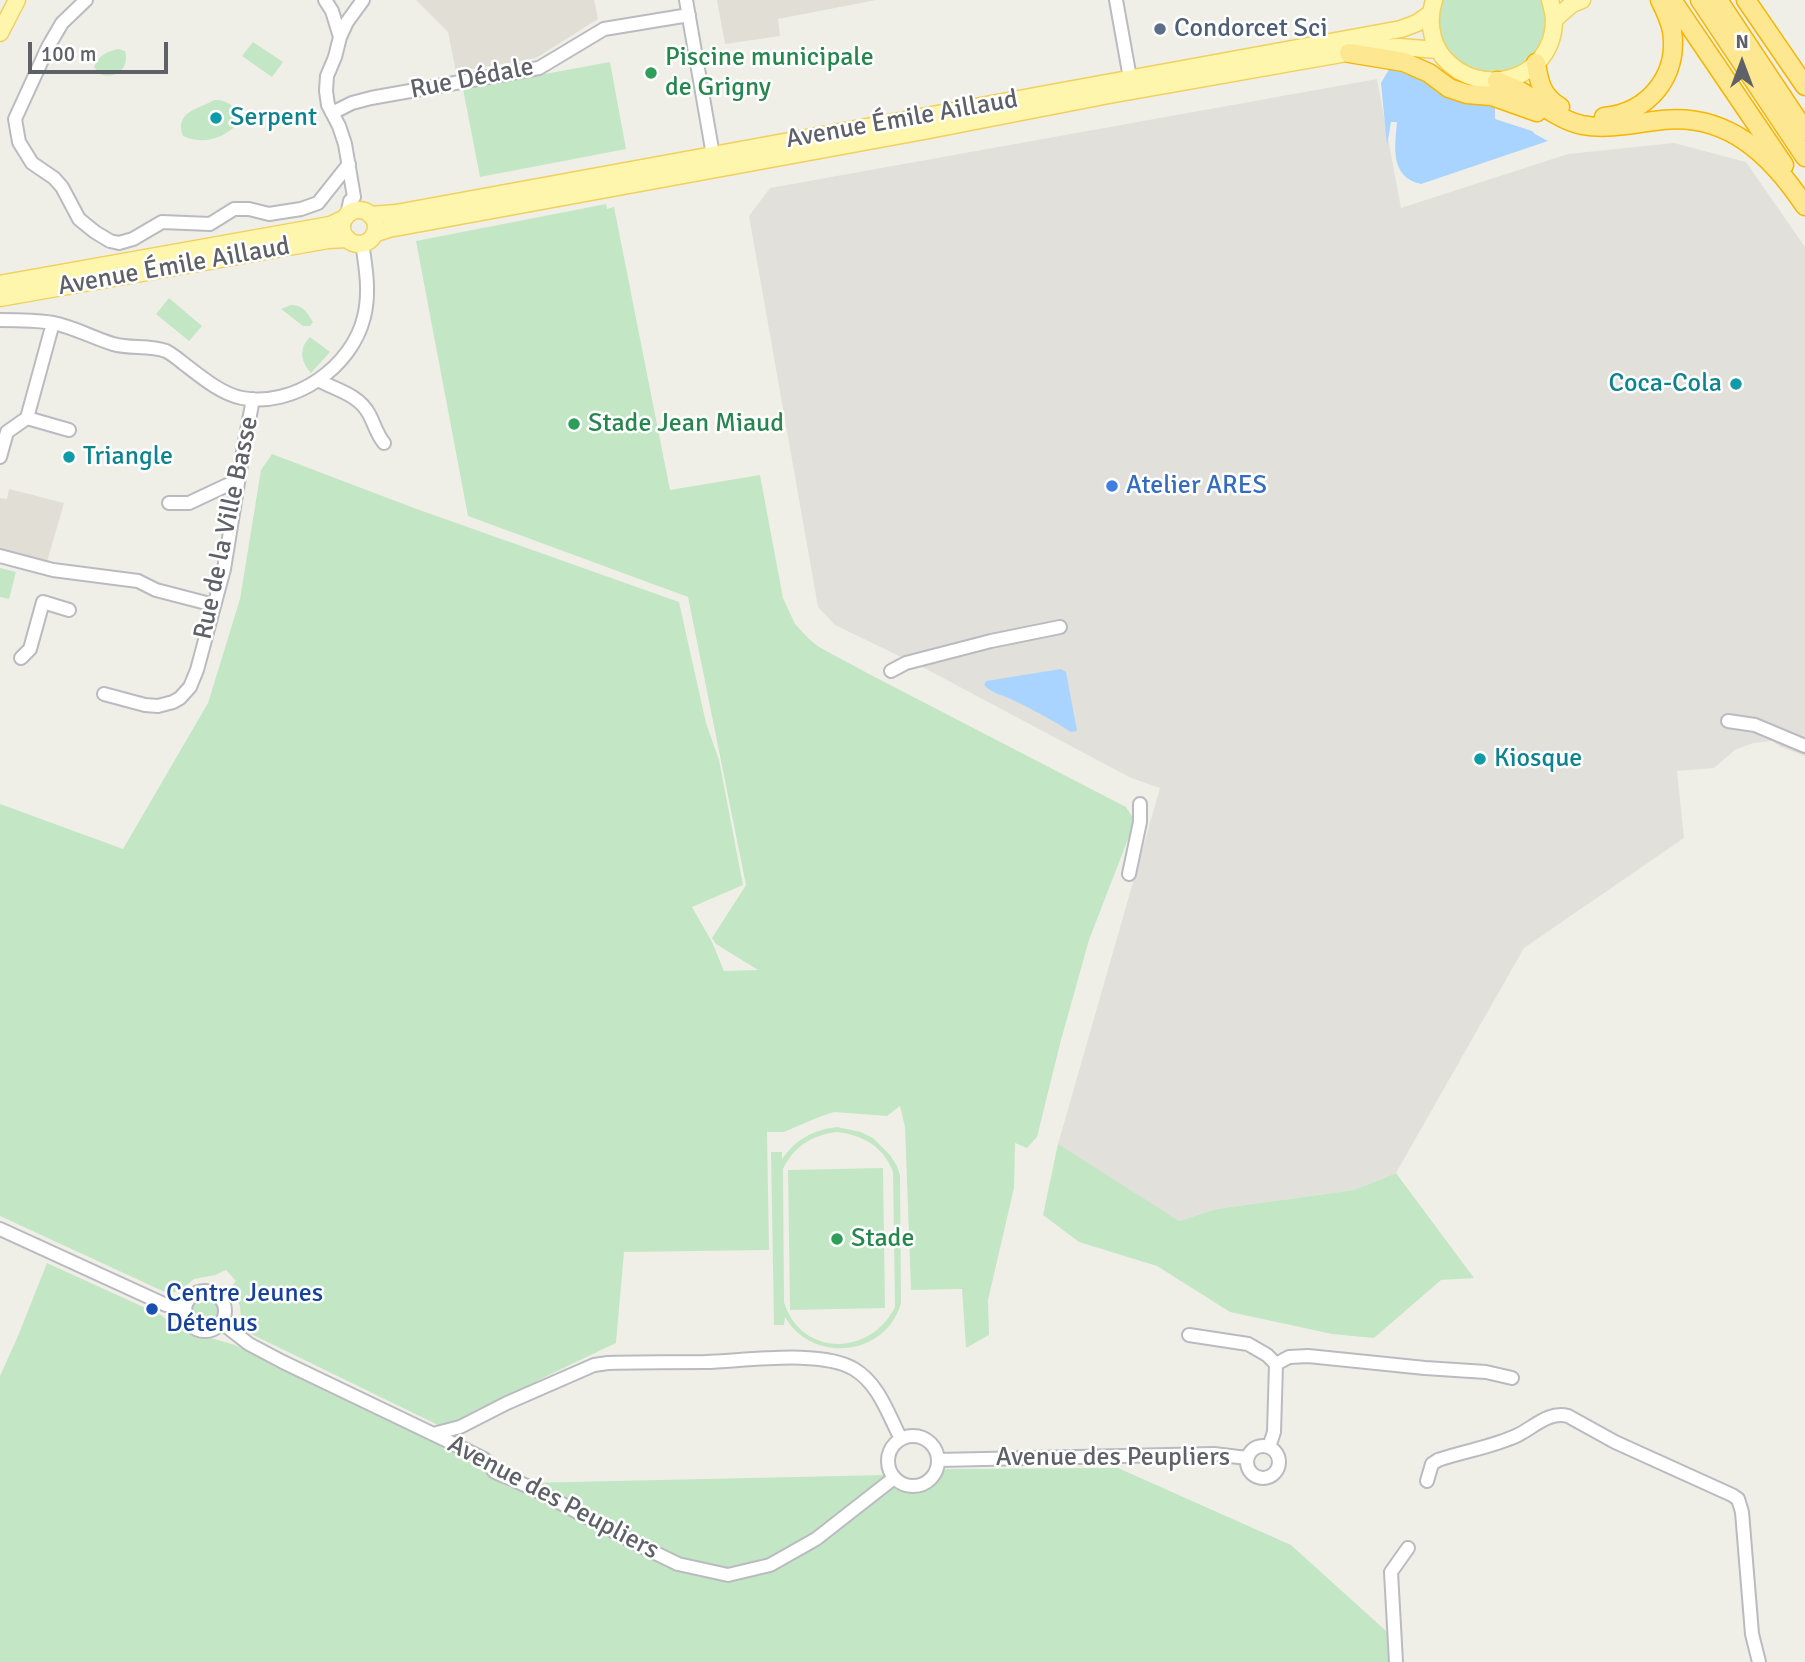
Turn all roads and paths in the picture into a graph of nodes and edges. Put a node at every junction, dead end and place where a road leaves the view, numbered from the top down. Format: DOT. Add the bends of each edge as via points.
graph roads {
  1 [pos="18,0"];
  2 [pos="86,0"];
  3 [pos="325,0"];
  4 [pos="363,0"];
  5 [pos="686,0"];
  6 [pos="1116,0"];
  7 [pos="1550,0"];
  8 [pos="1582,0"];
  9 [pos="1660,0"];
  10 [pos="1672,0"];
  11 [pos="1700,0"];
  12 [pos="1718,0"];
  13 [pos="1746,0"];
  14 [pos="1432,7"];
  15 [pos="689,15"];
  16 [pos="1555,19"];
  17 [pos="0,33"];
  18 [pos="340,37"];
  19 [pos="1438,51"];
  20 [pos="1349,53"];
  21 [pos="1536,63"];
  22 [pos="1130,78"];
  23 [pos="1497,81"];
  24 [pos="1805,86"];
  25 [pos="332,113"];
  26 [pos="1572,122"];
  27 [pos="1805,131"];
  28 [pos="713,155"];
  29 [pos="1805,157"];
  30 [pos="349,164"];
  31 [pos="354,197"];
  32 [pos="1805,197"];
  33 [pos="1805,206"];
  34 [pos="368,213"];
  35 [pos="346,217"];
  36 [pos="361,239"];
  37 [pos="0,284"];
  38 [pos="0,298"];
  39 [pos="0,320"];
  40 [pos="53,323"];
  41 [pos="318,380"];
  42 [pos="254,399"];
  43 [pos="27,418"];
  44 [pos="69,430"];
  45 [pos="384,443"];
  46 [pos="0,457"];
  47 [pos="238,480"];
  48 [pos="169,503"];
  49 [pos="0,556"];
  50 [pos="215,605"];
  51 [pos="69,610"];
  52 [pos="1059,627"];
  53 [pos="21,658"];
  54 [pos="891,671"];
  55 [pos="104,694"];
  56 [pos="1728,721"];
  57 [pos="1805,746"];
  58 [pos="1140,804"];
  59 [pos="1129,874"];
  60 [pos="0,1228"];
  61 [pos="185,1309"];
  62 [pos="222,1323"];
  63 [pos="1189,1335"];
  64 [pos="1276,1364"];
  65 [pos="1512,1378"];
  66 [pos="433,1434"];
  67 [pos="901,1439"];
  68 [pos="1269,1447"];
  69 [pos="1247,1458"];
  70 [pos="938,1460"];
  71 [pos="894,1478"];
  72 [pos="1427,1481"];
  73 [pos="1408,1548"];
  74 [pos="1396,1662"];
  75 [pos="1759,1662"];
  1 -- 17 [label="main road"];
  2 -- 30 [label="street" via="62,23 15,118 19,142 32,163 54,178 79,219 94,232 119,243 162,222 210,224 234,209 269,214 301,209 318,203"];
  3 -- 18 [label="street"];
  4 -- 18 [label="street"];
  5 -- 15 [label="street"];
  6 -- 22 [label="street"];
  7 -- 16 [label="main road"];
  8 -- 16 [label="main road"];
  9 -- 21 [label="highway" via="1672,31 1671,63 1659,88 1633,110 1596,117 1558,106 1543,91"];
  10 -- 32 [label="highway"];
  11 -- 29 [label="highway"];
  12 -- 27 [label="highway"];
  13 -- 24 [label="highway"];
  14 -- 19 [label="main road"];
  14 -- 22 [label="main road, Avenue Émile Aillaud" via="1417,23 1401,29"];
  15 -- 25 [label="street, Rue Dédale" via="604,29 539,68 371,98"];
  15 -- 28 [label="street"];
  16 -- 21 [label="main road" via="1546,51"];
  18 -- 25 [label="street" via="326,83"];
  19 -- 20 [label="main road, Avenue Émile Aillaud" via="1399,47"];
  19 -- 23 [label="main road" via="1468,77"];
  20 -- 26 [label="highway" via="1404,62 1449,88 1492,96"];
  20 -- 36 [label="main road, Avenue Émile Aillaud" via="402,226"];
  21 -- 23 [label="main road" via="1515,77"];
  22 -- 28 [label="main road, Avenue Émile Aillaud"];
  23 -- 26 [label="highway"];
  25 -- 30 [label="street"];
  26 -- 33 [label="highway" via="1614,127 1685,120 1719,127 1760,153"];
  28 -- 34 [label="main road, Avenue Émile Aillaud" via="388,214"];
  30 -- 31 [label="street"];
  31 -- 34 [label="street"];
  31 -- 35 [label="street"];
  34 -- 35 [label="main road" via="356,211"];
  34 -- 36 [label="main road" via="375,223"];
  35 -- 36 [label="main road" via="342,229"];
  35 -- 37 [label="main road, Avenue Émile Aillaud" via="330,225"];
  36 -- 38 [label="main road, Avenue Émile Aillaud" via="328,240"];
  36 -- 41 [label="street" via="368,287 364,317 356,339"];
  39 -- 40 [label="street"];
  40 -- 42 [label="street" via="115,344 167,352 225,392"];
  40 -- 43 [label="street"];
  41 -- 42 [label="street" via="286,394"];
  41 -- 45 [label="street" via="356,398"];
  42 -- 47 [label="street, Rue de la Ville Basse"];
  43 -- 44 [label="street"];
  43 -- 46 [label="street" via="7,432"];
  47 -- 48 [label="street" via="190,503"];
  47 -- 50 [label="street, Rue de la Ville Basse"];
  49 -- 50 [label="street" via="53,570 138,581"];
  50 -- 55 [label="street, Rue de la Ville Basse" via="194,679 180,698 151,706"];
  51 -- 53 [label="street" via="43,602 30,649"];
  52 -- 54 [label="street" via="906,663"];
  56 -- 57 [label="street" via="1755,725"];
  58 -- 59 [label="street"];
  60 -- 61 [label="street" via="166,1305"];
  61 -- 62 [label="street" via="187,1321 197,1329 210,1331"];
  61 -- 62 [label="street" via="195,1294 214,1293 224,1303"];
  62 -- 66 [label="street, Avenue des Peupliers" via="249,1344"];
  63 -- 64 [label="street" via="1248,1344"];
  64 -- 65 [label="street" via="1289,1357 1308,1356"];
  64 -- 68 [label="street" via="1274,1432"];
  66 -- 67 [label="street, Avenue des Peupliers" via="460,1427 594,1364 810,1358 837,1362 862,1375 881,1398"];
  66 -- 71 [label="street, Avenue des Peupliers" via="484,1459 495,1472 678,1564 728,1575 770,1565 816,1539"];
  67 -- 70 [label="street" via="926,1440"];
  67 -- 71 [label="street" via="889,1454"];
  68 -- 69 [label="street" via="1253,1449"];
  68 -- 69 [label="street" via="1279,1464 1269,1478 1251,1474"];
  69 -- 70 [label="street, Avenue des Peupliers" via="1214,1454"];
  70 -- 71 [label="street" via="933,1476 918,1486"];
  72 -- 75 [label="street" via="1438,1460 1517,1436 1561,1414 1732,1495 1742,1513 1752,1634"];
  73 -- 74 [label="street" via="1391,1572"];
}
